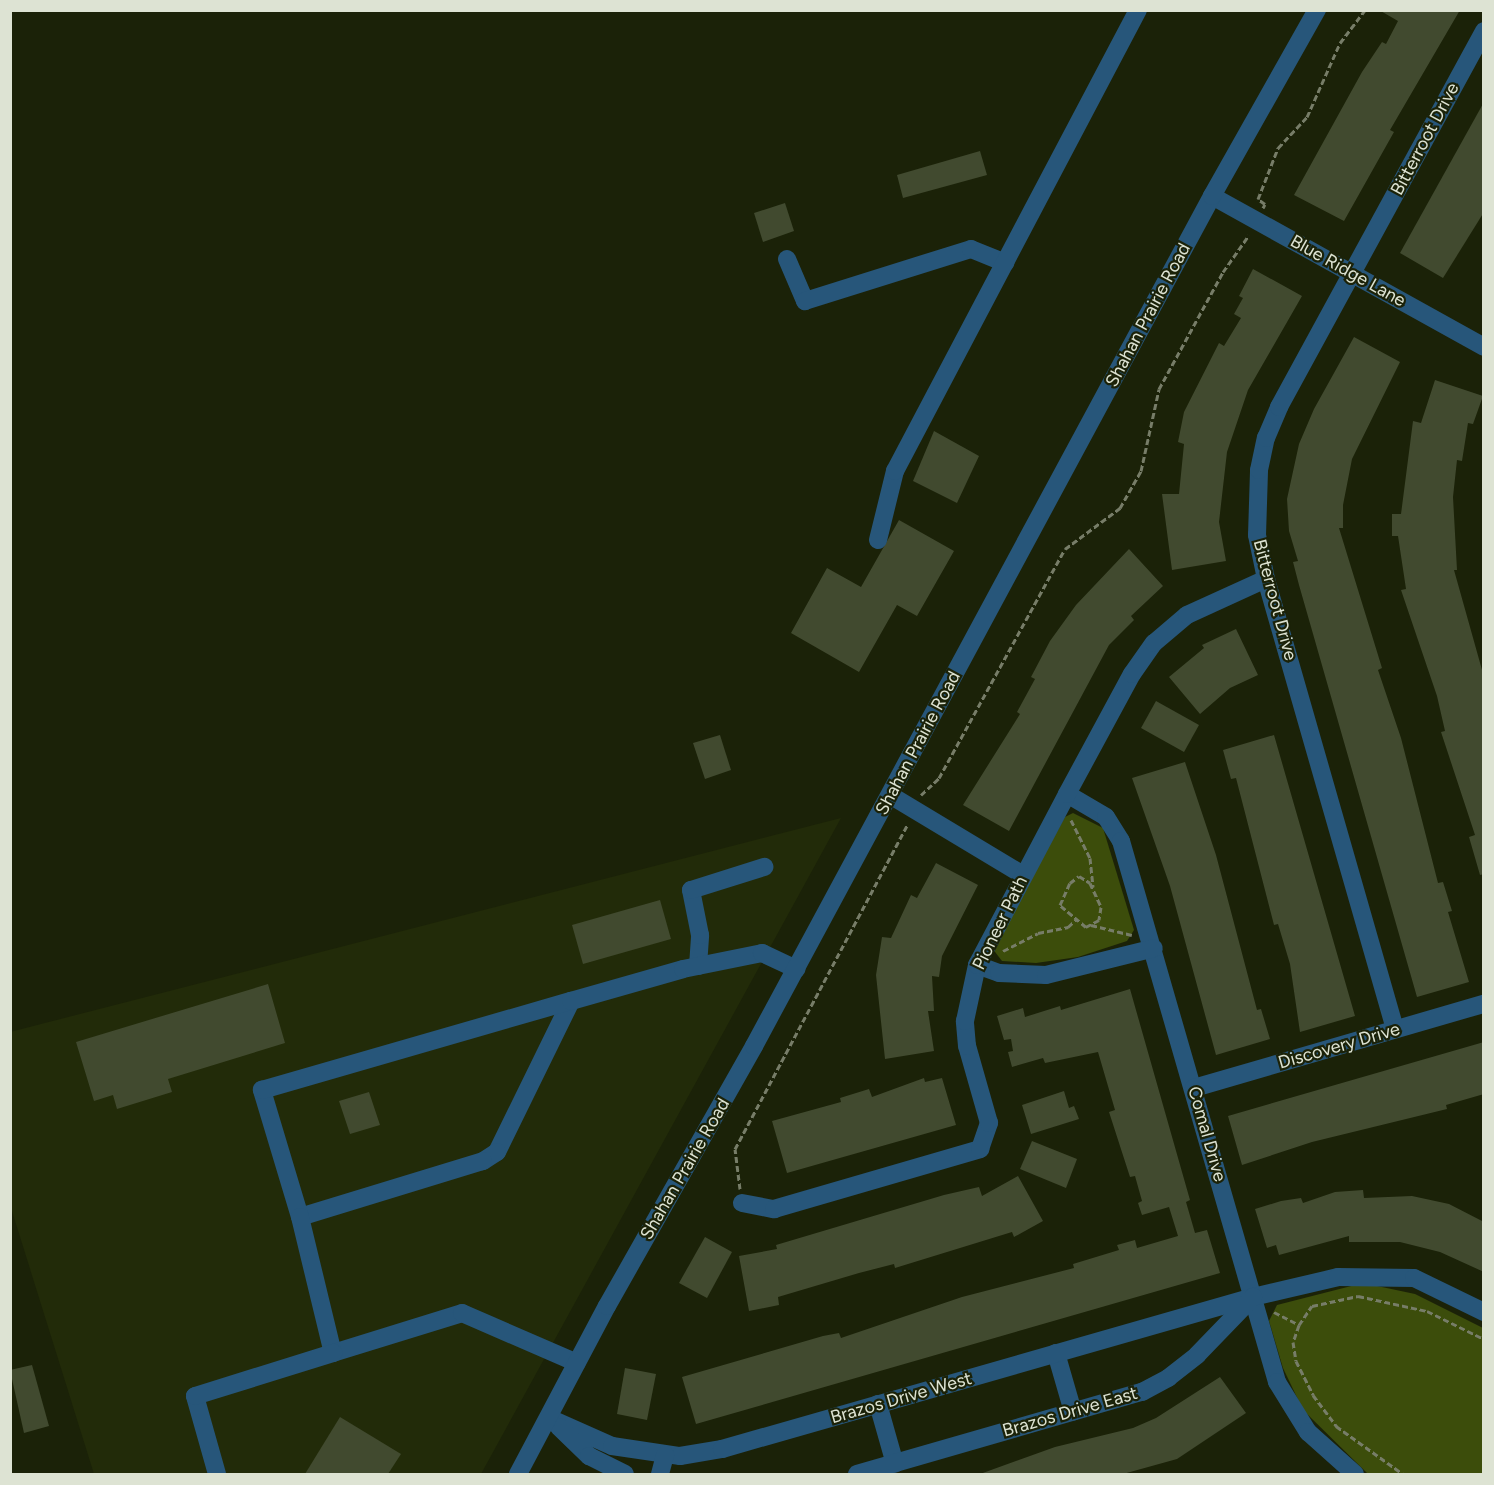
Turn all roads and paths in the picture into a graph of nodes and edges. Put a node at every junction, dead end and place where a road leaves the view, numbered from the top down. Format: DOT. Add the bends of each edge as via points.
graph roads {
  1 [pos="1138,10"];
  2 [pos="1317,10"];
  3 [pos="1365,10"];
  4 [pos="1484,31"];
  5 [pos="1212,196"];
  6 [pos="1256,220"];
  7 [pos="787,259"];
  8 [pos="1005,263"];
  9 [pos="1352,274"];
  10 [pos="1484,347"];
  11 [pos="878,540"];
  12 [pos="1266,579"];
  13 [pos="1066,794"];
  14 [pos="890,795"];
  15 [pos="914,810"];
  16 [pos="1070,817"];
  17 [pos="764,867"];
  18 [pos="1023,874"];
  19 [pos="1093,888"];
  20 [pos="1077,919"];
  21 [pos="1091,925"];
  22 [pos="1133,936"];
  23 [pos="1154,948"];
  24 [pos="997,953"];
  25 [pos="977,965"];
  26 [pos="698,966"];
  27 [pos="796,969"];
  28 [pos="570,1001"];
  29 [pos="1484,1004"];
  30 [pos="1395,1029"];
  31 [pos="1194,1088"];
  32 [pos="742,1203"];
  33 [pos="300,1217"];
  34 [pos="1253,1296"];
  35 [pos="1272,1311"];
  36 [pos="1484,1312"];
  37 [pos="1299,1325"];
  38 [pos="1484,1339"];
  39 [pos="333,1353"];
  40 [pos="1056,1353"];
  41 [pos="577,1363"];
  42 [pos="878,1404"];
  43 [pos="1073,1412"];
  44 [pos="549,1418"];
  45 [pos="665,1455"];
  46 [pos="895,1464"];
  47 [pos="218,1474"];
  48 [pos="518,1474"];
  49 [pos="625,1474"];
  50 [pos="660,1474"];
  51 [pos="857,1474"];
  52 [pos="1355,1474"];
  53 [pos="1403,1474"];
  1 -- 8 [label="street"];
  2 -- 5 [label="street, Shahan Prairie Road"];
  3 -- 6 [label="path" via="1340,43 1307,117 1278,148 1258,199 1265,204"];
  4 -- 9 [label="street, Bitterroot Drive"];
  5 -- 6 [label="street, Blue Ridge Lane"];
  5 -- 14 [label="street, Shahan Prairie Road"];
  6 -- 9 [label="street, Blue Ridge Lane"];
  6 -- 15 [label="path" via="1159,389 1141,471 1120,508 1065,549 939,777 921,795"];
  7 -- 8 [label="street" via="805,301 971,249"];
  8 -- 11 [label="street" via="896,471"];
  9 -- 10 [label="street, Blue Ridge Lane"];
  9 -- 12 [label="street, Bitterroot Drive" via="1266,438 1259,470 1257,534"];
  12 -- 13 [label="street, Pioneer Path" via="1187,615 1155,643 1132,674"];
  12 -- 30 [label="street, Bitterroot Drive"];
  13 -- 18 [label="street, Pioneer Path"];
  13 -- 23 [label="street, Comal Drive" via="1115,826"];
  14 -- 15 [label="street"];
  14 -- 27 [label="street, Shahan Prairie Road"];
  15 -- 18 [label="street"];
  15 -- 32 [label="path" via="735,1149"];
  16 -- 19 [label="path" via="1090,858"];
  17 -- 26 [label="street" via="691,891 700,934"];
  18 -- 25 [label="street, Pioneer Path"];
  19 -- 20 [label="path" via="1080,876 1070,883 1060,905"];
  19 -- 21 [label="path" via="1101,914"];
  20 -- 21 [label="path" via="1086,927"];
  20 -- 24 [label="path" via="1068,927 1048,929"];
  21 -- 22 [label="path"];
  23 -- 25 [label="street" via="1046,975 999,973"];
  23 -- 31 [label="street, Comal Drive"];
  25 -- 32 [label="street, Pioneer Path" via="965,1021 967,1046 989,1123 980,1149 774,1209 757,1209"];
  26 -- 27 [label="street" via="762,952"];
  26 -- 28 [label="street"];
  27 -- 41 [label="street, Shahan Prairie Road"];
  28 -- 33 [label="street" via="497,1152 483,1161"];
  28 -- 33 [label="street" via="262,1090"];
  29 -- 30 [label="street, Discovery Drive"];
  30 -- 31 [label="street, Discovery Drive"];
  31 -- 34 [label="street, Comal Drive"];
  33 -- 39 [label="street"];
  34 -- 36 [label="street, Brazos Drive West" via="1338,1277 1377,1275 1414,1278"];
  34 -- 40 [label="street, Brazos Drive West"];
  34 -- 43 [label="street, Brazos Drive East" via="1235,1319 1168,1378 1142,1392"];
  34 -- 52 [label="street, Comal Drive" via="1276,1382 1291,1409 1328,1453"];
  35 -- 37 [label="path"];
  37 -- 38 [label="path" via="1311,1306 1358,1296 1427,1311"];
  37 -- 53 [label="path" via="1293,1342 1296,1361 1313,1395 1336,1426"];
  39 -- 41 [label="street" via="462,1313"];
  39 -- 47 [label="street" via="195,1396"];
  40 -- 42 [label="street, Brazos Drive West"];
  40 -- 43 [label="street"];
  41 -- 44 [label="street, Shahan Prairie Road"];
  42 -- 45 [label="street, Brazos Drive West" via="722,1449"];
  42 -- 46 [label="street"];
  43 -- 46 [label="street, Brazos Drive East"];
  44 -- 45 [label="street, Brazos Drive West" via="612,1446"];
  44 -- 48 [label="street, Shahan Prairie Road"];
  44 -- 49 [label="street" via="589,1456"];
  45 -- 50 [label="street"];
  46 -- 51 [label="street, Brazos Drive East"];
}
